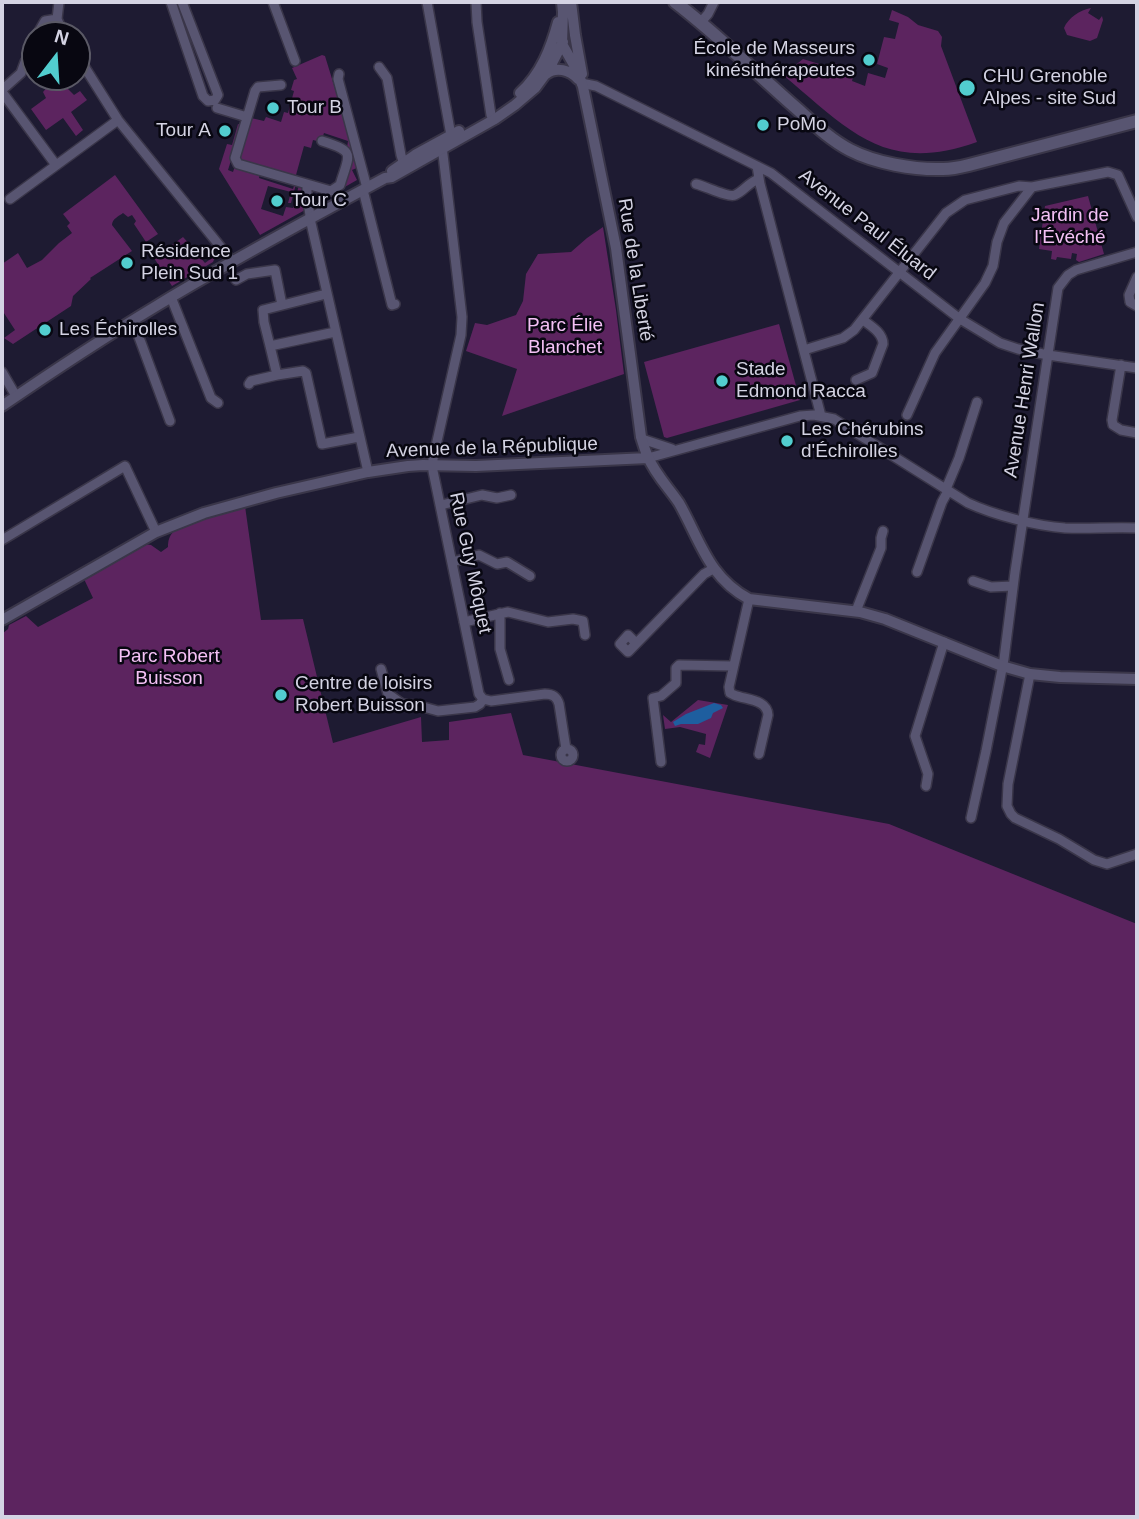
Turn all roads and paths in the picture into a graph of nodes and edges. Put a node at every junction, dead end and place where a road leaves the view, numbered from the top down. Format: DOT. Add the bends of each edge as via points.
graph roads {
  1 [pos="59,2"];
  2 [pos="170,2"];
  3 [pos="183,2"];
  4 [pos="273,2"];
  5 [pos="427,2"];
  6 [pos="476,2"];
  7 [pos="675,2"];
  8 [pos="688,2"];
  9 [pos="714,2"];
  10 [pos="566,4"];
  11 [pos="57,19"];
  12 [pos="704,19"];
  13 [pos="45,21"];
  14 [pos="562,44"];
  15 [pos="548,53"];
  16 [pos="295,61"];
  17 [pos="580,65"];
  18 [pos="379,67"];
  19 [pos="21,72"];
  20 [pos="339,74"];
  21 [pos="544,75"];
  22 [pos="91,77"];
  23 [pos="583,84"];
  24 [pos="281,85"];
  25 [pos="2,91"];
  26 [pos="217,108"];
  27 [pos="1137,114"];
  28 [pos="247,117"];
  29 [pos="493,117"];
  30 [pos="118,120"];
  31 [pos="1137,121"];
  32 [pos="321,141"];
  33 [pos="447,142"];
  34 [pos="56,165"];
  35 [pos="404,166"];
  36 [pos="757,166"];
  37 [pos="921,167"];
  38 [pos="759,178"];
  39 [pos="696,184"];
  40 [pos="307,185"];
  41 [pos="1032,187"];
  42 [pos="365,189"];
  43 [pos="10,199"];
  44 [pos="1137,217"];
  45 [pos="310,218"];
  46 [pos="1137,252"];
  47 [pos="232,261"];
  48 [pos="899,272"];
  49 [pos="1137,277"];
  50 [pos="236,280"];
  51 [pos="327,295"];
  52 [pos="172,297"];
  53 [pos="395,304"];
  54 [pos="282,305"];
  55 [pos="1137,306"];
  56 [pos="960,319"];
  57 [pos="863,320"];
  58 [pos="133,321"];
  59 [pos="335,332"];
  60 [pos="270,346"];
  61 [pos="804,350"];
  62 [pos="1048,355"];
  63 [pos="1121,365"];
  64 [pos="1137,368"];
  65 [pos="2,372"];
  66 [pos="277,375"];
  67 [pos="856,380"];
  68 [pos="249,384"];
  69 [pos="16,396"];
  70 [pos="978,402"];
  71 [pos="218,404"];
  72 [pos="2,406"];
  73 [pos="907,415"];
  74 [pos="821,416"];
  75 [pos="170,421"];
  76 [pos="1137,433"];
  77 [pos="359,437"];
  78 [pos="642,439"];
  79 [pos="678,450"];
  80 [pos="648,458"];
  81 [pos="433,465"];
  82 [pos="368,472"];
  83 [pos="947,490"];
  84 [pos="511,495"];
  85 [pos="441,505"];
  86 [pos="1023,520"];
  87 [pos="1137,528"];
  88 [pos="883,531"];
  89 [pos="156,532"];
  90 [pos="2,540"];
  91 [pos="452,562"];
  92 [pos="713,569"];
  93 [pos="917,572"];
  94 [pos="530,576"];
  95 [pos="972,581"];
  96 [pos="1013,586"];
  97 [pos="749,599"];
  98 [pos="856,611"];
  99 [pos="500,613"];
  100 [pos="2,620"];
  101 [pos="464,622"];
  102 [pos="585,635"];
  103 [pos="944,642"];
  104 [pos="636,643"];
  105 [pos="733,666"];
  106 [pos="1002,666"];
  107 [pos="381,669"];
  108 [pos="1030,674"];
  109 [pos="1137,678"];
  110 [pos="509,680"];
  111 [pos="483,699"];
  112 [pos="566,748"];
  113 [pos="759,754"];
  114 [pos="661,762"];
  115 [pos="926,786"];
  116 [pos="971,818"];
  117 [pos="1137,854"];
  1 -- 11 [label="street"];
  2 -- 3 [label="street" via="203,96 215,100 218,95"];
  4 -- 16 [label="street"];
  5 -- 33 [label="street, Rue Guy Môquet"];
  6 -- 29 [label="street"];
  7 -- 12 [label="main road"];
  8 -- 12 [label="main road"];
  9 -- 12 [label="street"];
  10 -- 14 [label="street" via="568,29"];
  10 -- 15 [label="street"];
  10 -- 17 [label="street, Rue de la Liberté"];
  11 -- 13 [label="street"];
  12 -- 37 [label="main road" via="766,82 836,142 874,159"];
  14 -- 15 [label="street"];
  14 -- 17 [label="street, Rue de la Liberté" via="573,47"];
  14 -- 21 [label="street"];
  14 -- 23 [label="street, Rue de la Liberté"];
  15 -- 29 [label="street" via="524,89"];
  17 -- 23 [label="street, Rue de la Liberté"];
  18 -- 35 [label="street" via="387,78"];
  19 -- 25 [label="street"];
  20 -- 42 [label="street"];
  21 -- 23 [label="street" via="556,69 567,71"];
  21 -- 29 [label="street" via="515,105"];
  22 -- 30 [label="street"];
  23 -- 36 [label="street, Avenue Paul Éluard" via="596,86"];
  23 -- 78 [label="street, Rue de la Liberté" via="616,248"];
  24 -- 28 [label="street" via="258,87"];
  25 -- 34 [label="street"];
  26 -- 28 [label="street"];
  27 -- 37 [label="main road"];
  28 -- 40 [label="street" via="235,158 238,164"];
  29 -- 33 [label="street"];
  30 -- 34 [label="street"];
  30 -- 47 [label="street"];
  31 -- 37 [label="main road" via="969,165"];
  32 -- 40 [label="street" via="346,151 340,186 331,191"];
  33 -- 35 [label="street"];
  33 -- 81 [label="street, Rue Guy Môquet" via="463,317"];
  34 -- 43 [label="street"];
  35 -- 42 [label="street"];
  36 -- 38 [label="street"];
  36 -- 48 [label="street, Avenue Paul Éluard"];
  38 -- 39 [label="street" via="733,196"];
  38 -- 61 [label="street"];
  40 -- 45 [label="street"];
  41 -- 44 [label="street" via="1108,172 1118,175"];
  41 -- 48 [label="street" via="1019,186 954,206"];
  41 -- 56 [label="street" via="1004,222 985,284"];
  42 -- 45 [label="street"];
  42 -- 53 [label="street"];
  45 -- 47 [label="street"];
  45 -- 51 [label="street"];
  46 -- 62 [label="street, Avenue Henri Wallon" via="1068,275 1058,288"];
  47 -- 52 [label="street"];
  48 -- 56 [label="street, Avenue Paul Éluard"];
  48 -- 57 [label="street"];
  49 -- 55 [label="street" via="1129,295"];
  50 -- 54 [label="street" via="275,270"];
  51 -- 54 [label="street"];
  51 -- 59 [label="street"];
  52 -- 58 [label="street"];
  52 -- 71 [label="street" via="211,398"];
  54 -- 60 [label="street" via="262,313"];
  56 -- 62 [label="street, Avenue Paul Éluard" via="1000,343"];
  56 -- 73 [label="street" via="935,353"];
  57 -- 61 [label="street" via="843,338"];
  57 -- 67 [label="street" via="884,340 872,373"];
  58 -- 69 [label="street"];
  58 -- 75 [label="street"];
  59 -- 60 [label="street"];
  59 -- 77 [label="street"];
  60 -- 66 [label="street"];
  61 -- 74 [label="street"];
  62 -- 63 [label="street, Avenue Paul Éluard"];
  62 -- 86 [label="street, Avenue Henri Wallon"];
  63 -- 64 [label="street, Avenue Paul Éluard"];
  63 -- 76 [label="street" via="1112,421 1121,430"];
  65 -- 69 [label="street"];
  66 -- 68 [label="street"];
  66 -- 77 [label="street" via="306,373 322,444"];
  69 -- 72 [label="street"];
  70 -- 83 [label="street"];
  74 -- 79 [label="street" via="800,416"];
  74 -- 83 [label="street" via="834,419"];
  77 -- 82 [label="street"];
  78 -- 79 [label="street"];
  78 -- 80 [label="street, Rue de la Liberté"];
  79 -- 80 [label="street"];
  80 -- 81 [label="street, Avenue de la République"];
  80 -- 92 [label="street"];
  81 -- 82 [label="street, Avenue de la République"];
  81 -- 85 [label="street, Rue Guy Môquet"];
  82 -- 89 [label="street, Avenue de la République" via="204,513"];
  83 -- 86 [label="street" via="990,512"];
  83 -- 93 [label="street"];
  84 -- 85 [label="street" via="482,495"];
  85 -- 91 [label="street, Rue Guy Môquet"];
  86 -- 87 [label="street" via="1067,528"];
  86 -- 96 [label="street, Avenue Henri Wallon"];
  88 -- 98 [label="street" via="881,548"];
  89 -- 90 [label="street" via="125,466"];
  89 -- 100 [label="street, Avenue de la République"];
  91 -- 94 [label="street" via="479,555 497,564 508,562"];
  91 -- 101 [label="street, Rue Guy Môquet"];
  92 -- 97 [label="street"];
  92 -- 104 [label="street"];
  95 -- 96 [label="street" via="991,587"];
  96 -- 106 [label="street, Avenue Henri Wallon"];
  97 -- 98 [label="street"];
  97 -- 105 [label="street"];
  98 -- 103 [label="street"];
  99 -- 101 [label="street"];
  99 -- 102 [label="street" via="548,622 583,621"];
  99 -- 110 [label="street" via="500,649"];
  101 -- 111 [label="street, Rue Guy Môquet"];
  103 -- 106 [label="street"];
  103 -- 115 [label="street" via="915,736 928,774"];
  105 -- 113 [label="street" via="730,693 768,709"];
  105 -- 114 [label="street" via="676,667 676,683 653,698"];
  106 -- 108 [label="street"];
  106 -- 116 [label="street, Avenue Henri Wallon"];
  107 -- 111 [label="street" via="388,694 402,705 438,711 475,706"];
  108 -- 109 [label="street"];
  108 -- 117 [label="street" via="1009,784 1009,810 1015,818 1094,860 1107,864"];
  111 -- 112 [label="street" via="553,695 559,704"];
}
